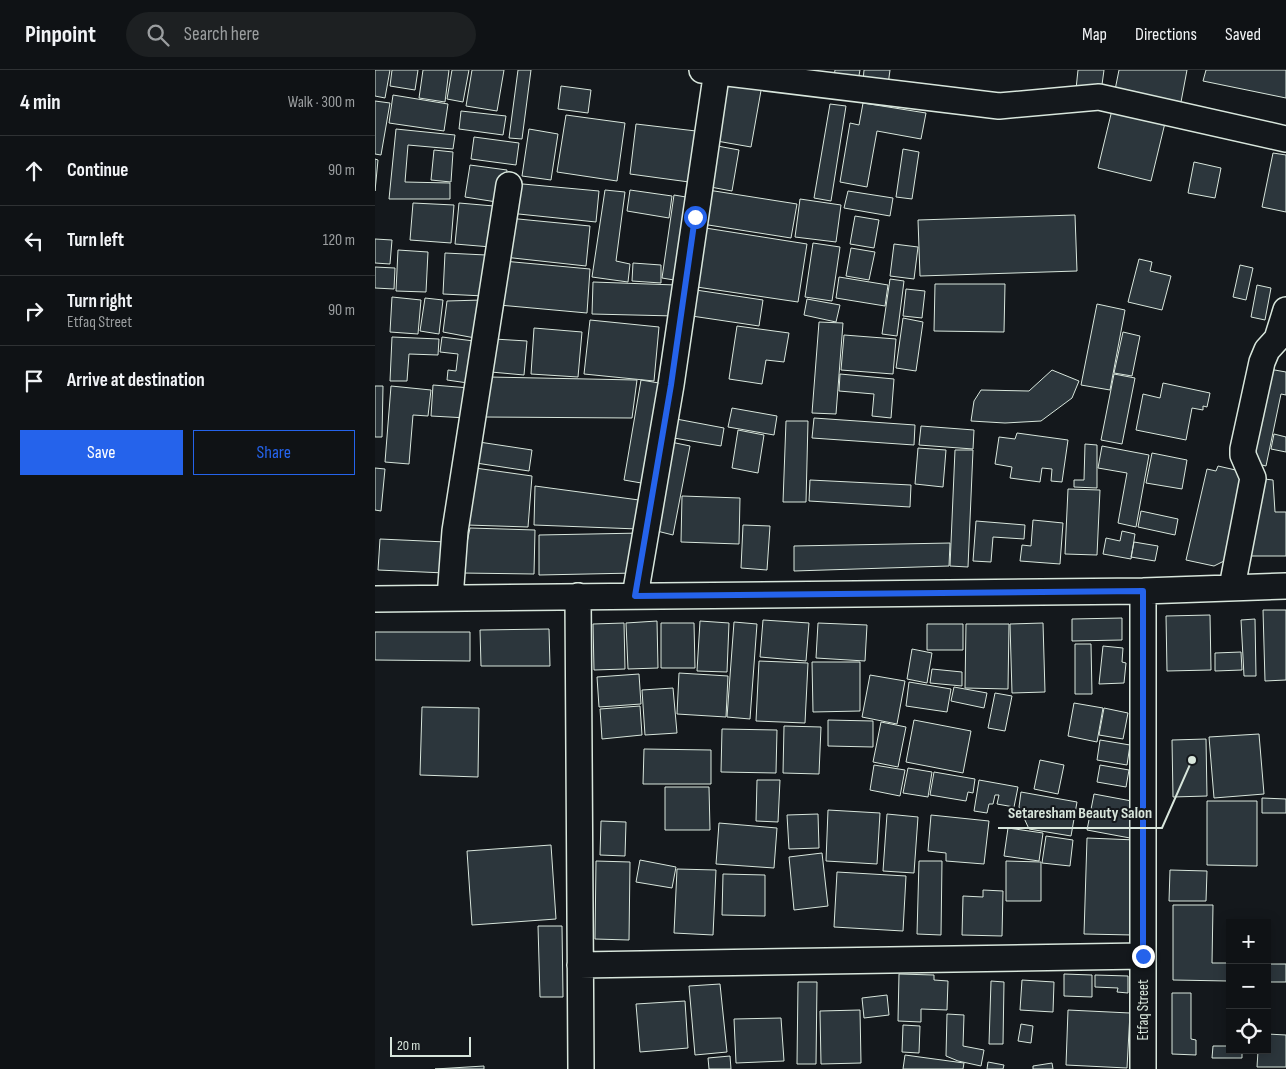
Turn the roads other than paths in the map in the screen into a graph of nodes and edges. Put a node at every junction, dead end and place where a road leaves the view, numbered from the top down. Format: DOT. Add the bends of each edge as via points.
graph roads {
  1 [pos="712,71"];
  2 [pos="1286,139"];
  3 [pos="509,185"];
  4 [pos="1286,310"];
  5 [pos="1232,586"];
  6 [pos="1286,586"];
  7 [pos="1143,591"];
  8 [pos="579,596"];
  9 [pos="635,596"];
  10 [pos="449,598"];
  11 [pos="375,599"];
  12 [pos="1143,956"];
  13 [pos="580,964"];
  14 [pos="581,1069"];
  15 [pos="1143,1069"];
  1 -- 2 [label="street" via="999,106 1099,97"];
  1 -- 9 [label="street" via="671,385"];
  3 -- 10 [label="street" via="455,531"];
  4 -- 5 [label="street" via="1277,339 1262,362 1243,449 1253,478"];
  5 -- 6 [label="street"];
  5 -- 7 [label="street"];
  7 -- 9 [label="street"];
  7 -- 12 [label="street, Etfaq Street"];
  8 -- 9 [label="street"];
  8 -- 10 [label="street"];
  8 -- 13 [label="street"];
  10 -- 11 [label="street"];
  12 -- 13 [label="street"];
  12 -- 15 [label="street, Etfaq Street"];
  13 -- 14 [label="street"];
}
